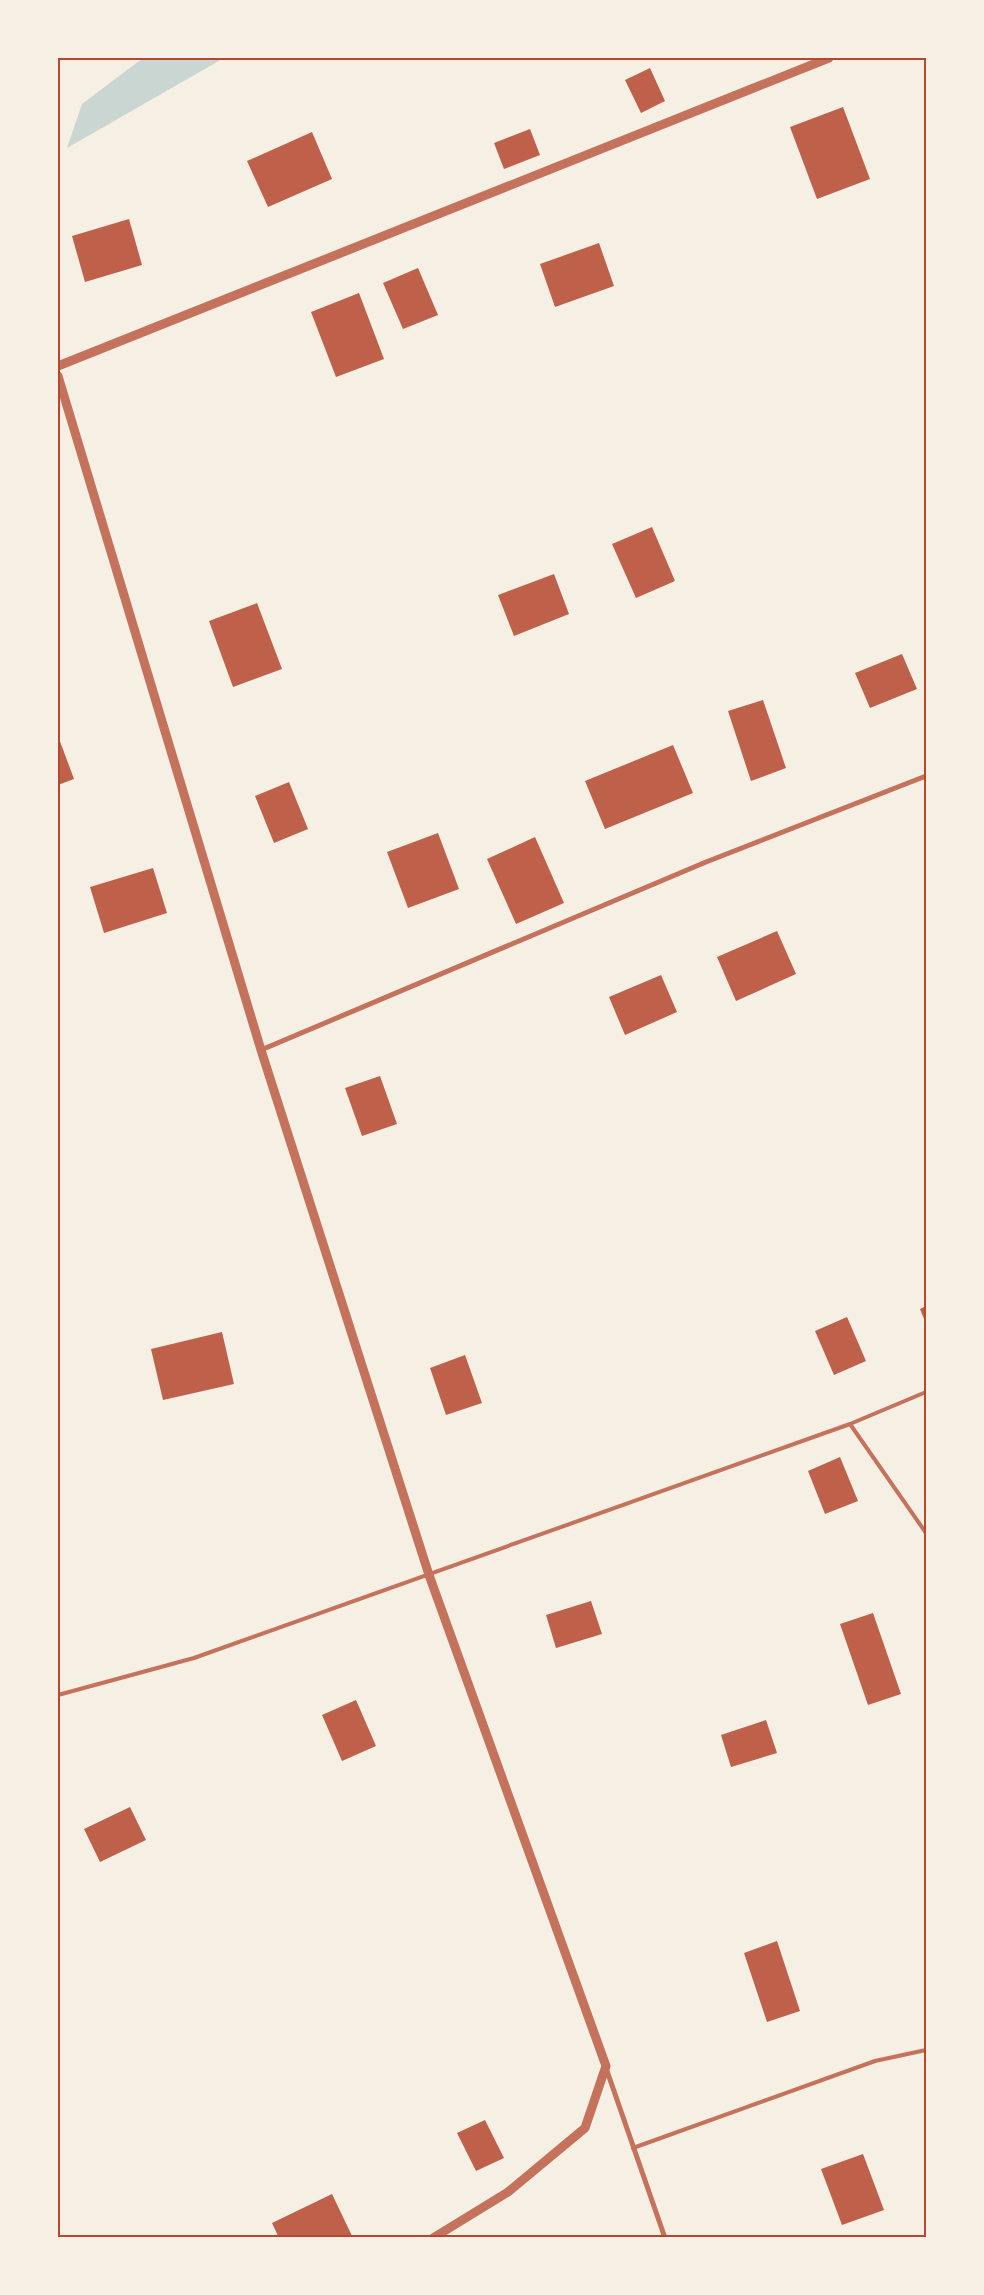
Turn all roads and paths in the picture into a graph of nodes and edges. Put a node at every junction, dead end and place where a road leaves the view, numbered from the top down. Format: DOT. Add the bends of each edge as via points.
graph roads {
  1 [pos="829,58"];
  2 [pos="58,366"];
  3 [pos="58,376"];
  4 [pos="926,776"];
  5 [pos="261,1050"];
  6 [pos="926,1392"];
  7 [pos="850,1424"];
  8 [pos="926,1533"];
  9 [pos="429,1575"];
  10 [pos="58,1695"];
  11 [pos="926,2050"];
  12 [pos="606,2066"];
  13 [pos="633,2148"];
  14 [pos="433,2238"];
  15 [pos="664,2238"];
  1 -- 2 [label="street"];
  3 -- 5 [label="street"];
  4 -- 5 [label="street" via="706,862"];
  5 -- 9 [label="street"];
  6 -- 7 [label="lane"];
  7 -- 8 [label="lane"];
  7 -- 9 [label="lane"];
  9 -- 10 [label="lane" via="194,1658"];
  9 -- 12 [label="street"];
  11 -- 13 [label="lane" via="875,2062"];
  12 -- 13 [label="street"];
  12 -- 14 [label="street" via="585,2128 508,2192"];
  13 -- 15 [label="street"];
}
